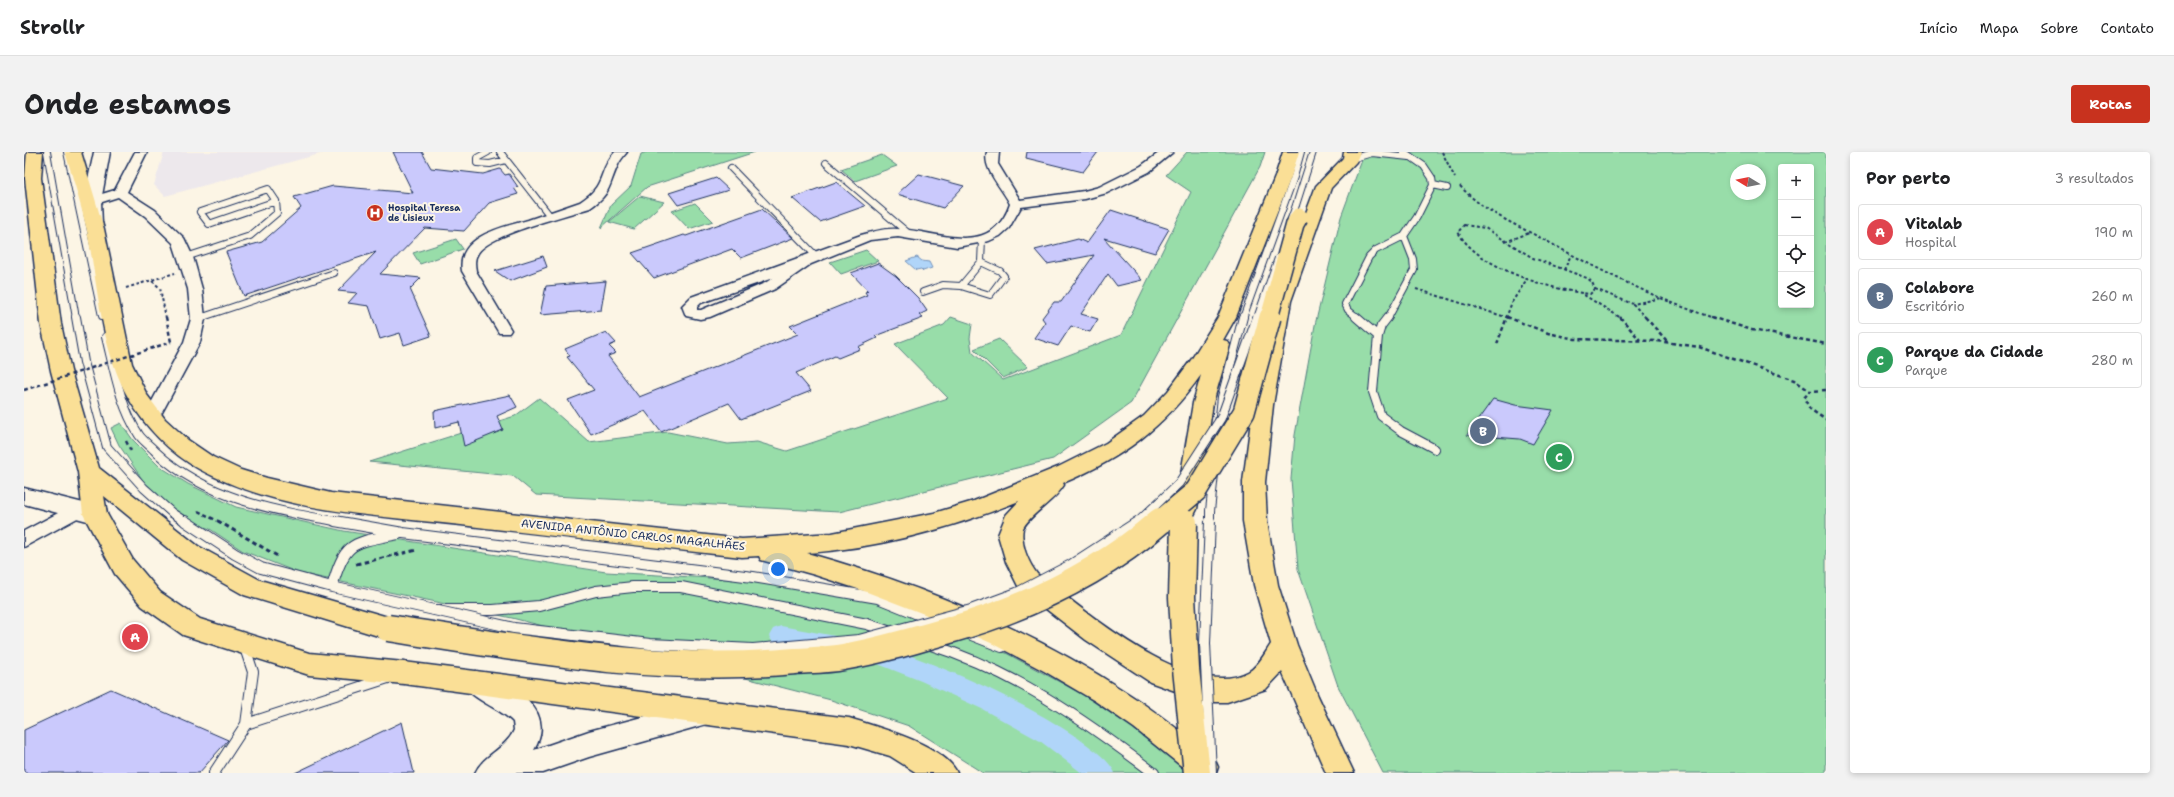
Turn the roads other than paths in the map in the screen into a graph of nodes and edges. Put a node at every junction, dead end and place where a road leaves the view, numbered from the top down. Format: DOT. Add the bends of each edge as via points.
graph roads {
  1 [pos="35,152"];
  2 [pos="47,152"];
  3 [pos="67,152"];
  4 [pos="73,152"];
  5 [pos="102,152"];
  6 [pos="488,152"];
  7 [pos="500,152"];
  8 [pos="620,152"];
  9 [pos="993,152"];
  10 [pos="1167,152"];
  11 [pos="1291,152"];
  12 [pos="1301,152"];
  13 [pos="1314,152"];
  14 [pos="1404,152"];
  15 [pos="137,155"];
  16 [pos="1351,155"];
  17 [pos="1410,157"];
  18 [pos="506,160"];
  19 [pos="826,163"];
  20 [pos="731,168"];
  21 [pos="29,175"];
  22 [pos="1433,185"];
  23 [pos="1324,186"];
  24 [pos="1447,188"];
  25 [pos="120,193"];
  26 [pos="93,201"];
  27 [pos="276,201"];
  28 [pos="1016,204"];
  29 [pos="1298,211"];
  30 [pos="550,216"];
  31 [pos="95,229"];
  32 [pos="908,234"];
  33 [pos="1404,236"];
  34 [pos="982,239"];
  35 [pos="811,258"];
  36 [pos="981,262"];
  37 [pos="187,263"];
  38 [pos="334,273"];
  39 [pos="961,286"];
  40 [pos="923,292"];
  41 [pos="1228,317"];
  42 [pos="198,319"];
  43 [pos="504,330"];
  44 [pos="1378,336"];
  45 [pos="151,418"];
  46 [pos="1435,449"];
  47 [pos="89,472"];
  48 [pos="1066,473"];
  49 [pos="24,496"];
  50 [pos="86,512"];
  51 [pos="403,533"];
  52 [pos="24,540"];
  53 [pos="742,548"];
  54 [pos="332,587"];
  55 [pos="434,610"];
  56 [pos="244,644"];
  57 [pos="1284,645"];
  58 [pos="1014,653"];
  59 [pos="404,673"];
  60 [pos="1054,674"];
  61 [pos="476,683"];
  62 [pos="704,713"];
  63 [pos="246,724"];
  64 [pos="214,773"];
  65 [pos="489,773"];
  66 [pos="505,773"];
  67 [pos="943,773"];
  68 [pos="1154,773"];
  69 [pos="1197,773"];
  70 [pos="1211,773"];
  71 [pos="1340,773"];
  1 -- 21 [label="main road"];
  2 -- 54 [label="lane" via="84,362 107,447 144,488 172,513 235,554 261,568"];
  3 -- 51 [label="lane" via="121,397 139,435 164,459 198,482 243,501 280,512"];
  4 -- 31 [label="main road, AVENIDA ANTÔNIO CARLOS MAGALHÃES"];
  5 -- 26 [label="main road, AVENIDA ANTÔNIO CARLOS MAGALHÃES"];
  6 -- 18 [label="lane" via="477,158 477,163 490,164"];
  7 -- 18 [label="lane"];
  8 -- 30 [label="street" via="611,164 604,189 594,200"];
  9 -- 28 [label="street" via="992,164"];
  10 -- 28 [label="street" via="1144,169 1103,190 1085,195"];
  11 -- 41 [label="main road, AVENIDA ANTÔNIO CARLOS MAGALHÃES"];
  12 -- 70 [label="lane, bridge" via="1242,320 1222,397 1210,511 1205,642"];
  13 -- 29 [label="lane"];
  14 -- 17 [label="lane"];
  15 -- 25 [label="street"];
  16 -- 17 [label="lane" via="1372,153"];
  16 -- 23 [label="main road"];
  17 -- 22 [label="lane" via="1424,166 1432,178"];
  18 -- 30 [label="lane"];
  19 -- 32 [label="lane"];
  20 -- 35 [label="lane"];
  21 -- 47 [label="main road" via="51,324 61,371"];
  22 -- 24 [label="lane"];
  22 -- 33 [label="lane"];
  23 -- 29 [label="main road"];
  23 -- 57 [label="main road" via="1282,301 1264,397 1254,482 1255,521 1266,585"];
  25 -- 26 [label="street"];
  25 -- 37 [label="street" via="150,213 179,241"];
  26 -- 31 [label="main road, AVENIDA ANTÔNIO CARLOS MAGALHÃES"];
  27 -- 27 [label="lane" via="268,189 200,212 209,224"];
  27 -- 37 [label="lane" via="277,212 250,236"];
  28 -- 34 [label="street" via="1012,216 1000,230"];
  29 -- 47 [label="main road, bridge" via="1244,412 1196,491 1112,559 1035,599 986,620 919,640 843,657 755,665 673,664 562,654 388,628 253,588 190,553"];
  29 -- 55 [label="lane, bridge" via="1221,418 1179,484 1136,524 1071,565 1017,593 971,610 859,640 753,649 650,644 514,628"];
  30 -- 43 [label="street" via="494,235 484,240 468,256 466,263 469,271"];
  31 -- 45 [label="main road, AVENIDA ANTÔNIO CARLOS MAGALHÃES" via="122,364"];
  32 -- 34 [label="street" via="950,243"];
  32 -- 35 [label="street" via="876,235"];
  33 -- 44 [label="lane" via="1414,265 1406,286 1381,326"];
  33 -- 44 [label="lane" via="1376,250 1369,257 1345,304 1348,310"];
  34 -- 36 [label="lane"];
  35 -- 35 [label="street" via="696,300 689,309 691,313 700,316 720,309 770,286"];
  36 -- 39 [label="lane"];
  36 -- 39 [label="lane" via="1000,271 1004,276 990,295"];
  37 -- 42 [label="street" via="195,289"];
  38 -- 42 [label="lane"];
  39 -- 40 [label="lane" via="943,285"];
  41 -- 48 [label="main road, AVENIDA ANTÔNIO CARLOS MAGALHÃES" via="1199,364 1175,396 1151,421 1114,448"];
  41 -- 69 [label="main road, bridge" via="1203,403 1184,523 1182,597 1186,669"];
  42 -- 45 [label="street" via="192,342"];
  44 -- 46 [label="lane" via="1373,392 1377,409 1381,416 1401,431"];
  45 -- 53 [label="main road, AVENIDA ANTÔNIO CARLOS MAGALHÃES" via="171,439 197,459 236,478 330,502"];
  47 -- 50 [label="main road"];
  48 -- 53 [label="main road, AVENIDA ANTÔNIO CARLOS MAGALHÃES" via="982,507 934,522 832,542"];
  48 -- 57 [label="main road" via="1018,517 1011,527 1010,535 1016,560 1028,581 1095,632 1159,674 1206,690 1227,690 1257,681 1273,664"];
  49 -- 50 [label="main road"];
  50 -- 52 [label="street"];
  50 -- 56 [label="main road" via="124,567 151,599 192,627"];
  51 -- 54 [label="lane" via="365,541 345,551 337,567"];
  51 -- 58 [label="lane" via="753,577 878,598"];
  53 -- 70 [label="main road" via="826,568 987,628 1049,659 1106,693"];
  54 -- 55 [label="lane"];
  55 -- 68 [label="lane" via="493,610 539,606 596,591 633,587 681,587 867,624 960,654 1046,696 1094,727"];
  56 -- 59 [label="main road" via="309,664"];
  56 -- 63 [label="lane" via="253,672"];
  57 -- 71 [label="main road" via="1304,697"];
  59 -- 61 [label="main road"];
  59 -- 63 [label="lane"];
  60 -- 69 [label="lane" via="1082,688 1155,736"];
  61 -- 62 [label="main road"];
  61 -- 65 [label="main road" via="510,702 524,714 529,726 526,738 521,744 500,766"];
  62 -- 66 [label="main road" via="589,744"];
  62 -- 67 [label="main road" via="849,731 898,746"];
  63 -- 64 [label="lane"];
}
